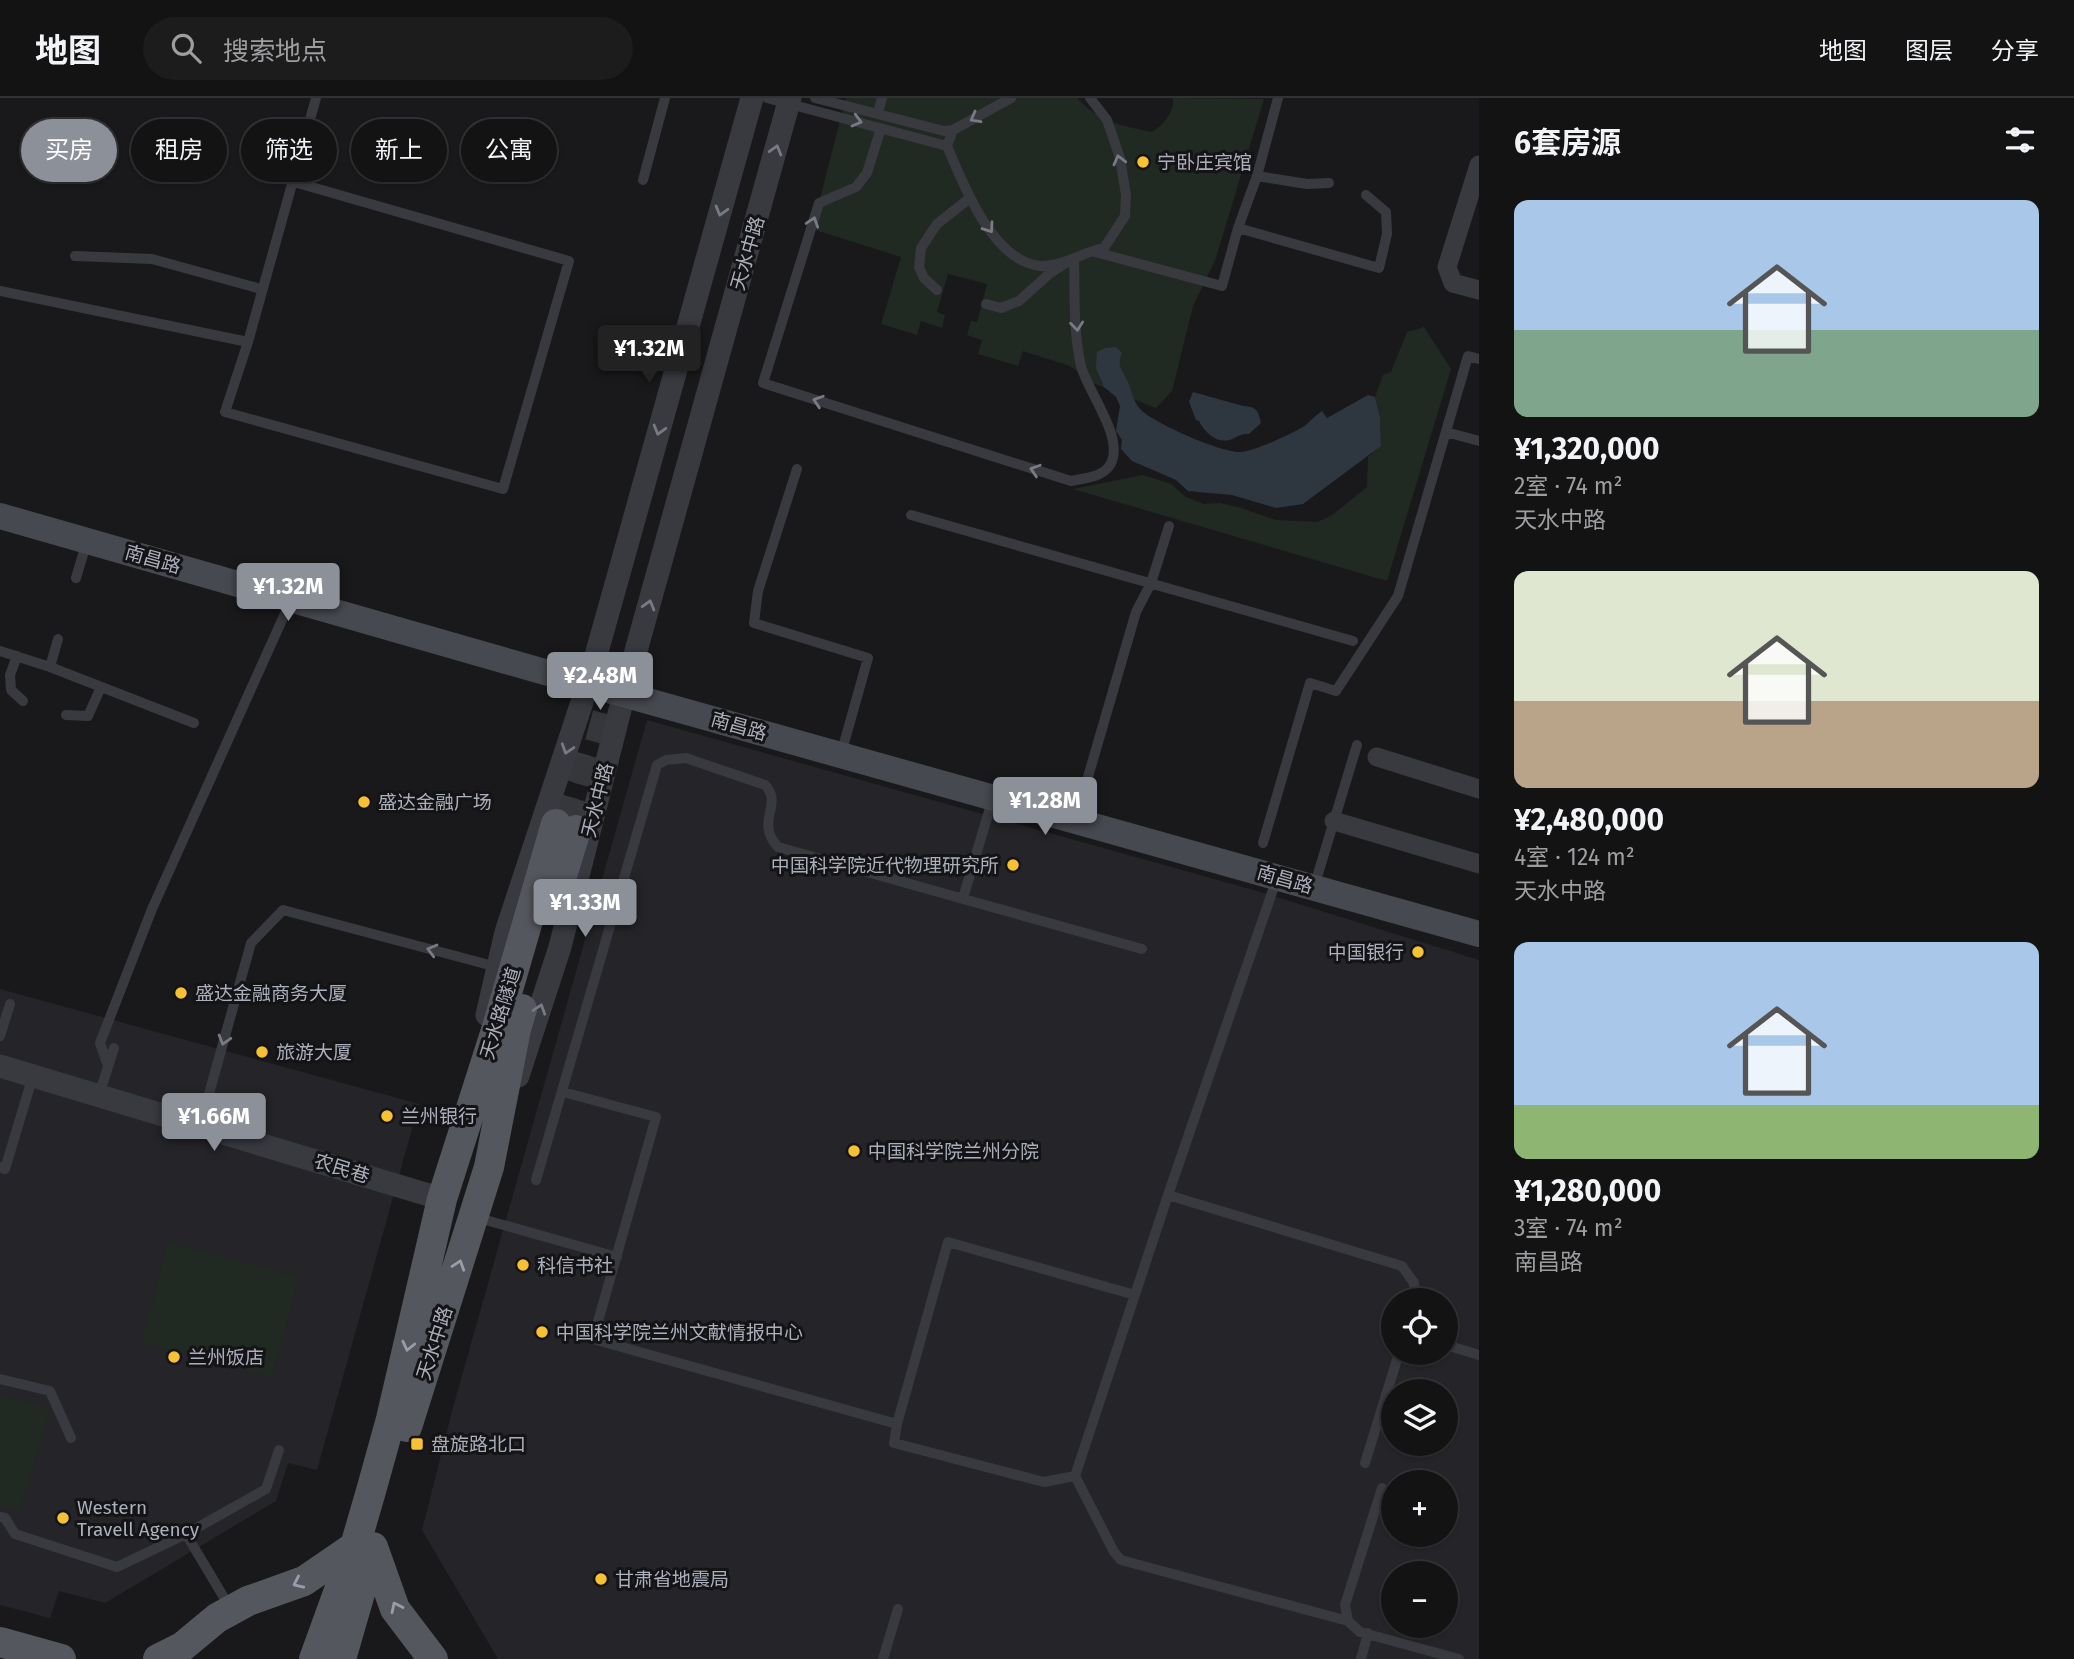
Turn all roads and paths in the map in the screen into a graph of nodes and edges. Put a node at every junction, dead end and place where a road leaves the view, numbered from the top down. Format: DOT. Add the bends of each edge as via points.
graph roads {
  1 [pos="316,98"];
  2 [pos="665,98"];
  3 [pos="752,98"];
  4 [pos="815,98"];
  5 [pos="882,98"];
  6 [pos="1011,98"];
  7 [pos="1090,98"];
  8 [pos="1279,98"];
  9 [pos="782,100"];
  10 [pos="878,113"];
  11 [pos="310,119"];
  12 [pos="881,128"];
  13 [pos="953,130"];
  14 [pos="947,146"];
  15 [pos="1479,165"];
  16 [pos="1256,176"];
  17 [pos="643,180"];
  18 [pos="294,182"];
  19 [pos="1329,183"];
  20 [pos="1366,195"];
  21 [pos="970,198"];
  22 [pos="1238,228"];
  23 [pos="1091,250"];
  24 [pos="75,256"];
  25 [pos="1074,258"];
  26 [pos="261,289"];
  27 [pos="937,290"];
  28 [pos="1479,290"];
  29 [pos="0,291"];
  30 [pos="986,304"];
  31 [pos="248,342"];
  32 [pos="1479,359"];
  33 [pos="1446,432"];
  34 [pos="1479,441"];
  35 [pos="797,469"];
  36 [pos="911,515"];
  37 [pos="0,516"];
  38 [pos="1169,526"];
  39 [pos="87,541"];
  40 [pos="76,578"];
  41 [pos="1151,583"];
  42 [pos="291,599"];
  43 [pos="58,639"];
  44 [pos="1353,640"];
  45 [pos="0,651"];
  46 [pos="17,656"];
  47 [pos="50,667"];
  48 [pos="588,684"];
  49 [pos="101,687"];
  50 [pos="624,694"];
  51 [pos="23,701"];
  52 [pos="66,715"];
  53 [pos="194,723"];
  54 [pos="1357,745"];
  55 [pos="841,755"];
  56 [pos="1377,757"];
  57 [pos="1479,789"];
  58 [pos="993,797"];
  59 [pos="1076,821"];
  60 [pos="1334,821"];
  61 [pos="1263,843"];
  62 [pos="1479,864"];
  63 [pos="1277,877"];
  64 [pos="1314,887"];
  65 [pos="963,898"];
  66 [pos="1478,931"];
  67 [pos="1142,949"];
  68 [pos="498,967"];
  69 [pos="10,1004"];
  70 [pos="0,1037"];
  71 [pos="114,1048"];
  72 [pos="0,1066"];
  73 [pos="108,1066"];
  74 [pos="33,1076"];
  75 [pos="562,1091"];
  76 [pos="99,1096"];
  77 [pos="200,1126"];
  78 [pos="453,1161"];
  79 [pos="0,1167"];
  80 [pos="489,1167"];
  81 [pos="536,1180"];
  82 [pos="1168,1195"];
  83 [pos="442,1199"];
  84 [pos="475,1217"];
  85 [pos="617,1257"];
  86 [pos="1414,1288"];
  87 [pos="1135,1295"];
  88 [pos="1458,1349"];
  89 [pos="1479,1355"];
  90 [pos="1395,1365"];
  91 [pos="0,1379"];
  92 [pos="897,1424"];
  93 [pos="71,1438"];
  94 [pos="279,1450"];
  95 [pos="1365,1463"];
  96 [pos="1075,1476"];
  97 [pos="1381,1491"];
  98 [pos="0,1517"];
  99 [pos="186,1534"];
  100 [pos="364,1547"];
  101 [pos="898,1609"];
  102 [pos="231,1610"];
  103 [pos="1348,1621"];
  104 [pos="1368,1633"];
  105 [pos="0,1642"];
  106 [pos="57,1657"];
  107 [pos="159,1659"];
  108 [pos="314,1659"];
  109 [pos="341,1659"];
  110 [pos="433,1659"];
  111 [pos="883,1659"];
  112 [pos="1360,1659"];
  113 [pos="1459,1659"];
  1 -- 11 [label="lane"];
  2 -- 17 [label="lane"];
  3 -- 48 [label="street, 天水中路, one-way"];
  4 -- 10 [label="lane"];
  5 -- 10 [label="lane"];
  6 -- 13 [label="lane, one-way"];
  23 -- 7 [label="lane, one-way" via="1104,248 1125,216 1126,195 1107,120"];
  8 -- 16 [label="lane"];
  9 -- 12 [label="lane, one-way"];
  50 -- 9 [label="street, 天水中路, one-way"];
  10 -- 13 [label="lane"];
  12 -- 14 [label="lane"];
  25 -- 12 [label="lane, one-way" via="1081,366 1114,442 1112,462 1098,476 1071,481 763,383 820,203 856,187 867,173"];
  13 -- 14 [label="lane"];
  14 -- 21 [label="lane"];
  15 -- 28 [label="street" via="1447,267 1452,283"];
  16 -- 19 [label="lane"];
  16 -- 22 [label="lane"];
  18 -- 26 [label="lane"];
  18 -- 31 [label="lane" via="569,261 503,489 225,412"];
  20 -- 22 [label="lane" via="1385,212 1387,234 1379,268"];
  21 -- 25 [label="lane, one-way" via="1005,249 1042,266"];
  21 -- 27 [label="lane" via="937,224 921,248 919,267"];
  22 -- 23 [label="lane" via="1222,285"];
  23 -- 25 [label="lane"];
  24 -- 26 [label="lane" via="152,259"];
  25 -- 30 [label="lane" via="1019,301 1002,308"];
  26 -- 31 [label="lane"];
  29 -- 31 [label="lane"];
  32 -- 33 [label="lane" via="1468,356"];
  33 -- 34 [label="lane"];
  33 -- 61 [label="lane" via="1398,596 1336,691 1310,683"];
  35 -- 55 [label="lane" via="758,591 754,623 868,658"];
  36 -- 41 [label="lane"];
  37 -- 39 [label="main road, 南昌路"];
  38 -- 41 [label="lane"];
  39 -- 40 [label="lane"];
  39 -- 42 [label="main road, 南昌路"];
  41 -- 44 [label="lane"];
  41 -- 59 [label="lane" via="1136,612"];
  42 -- 48 [label="main road, 南昌路"];
  42 -- 73 [label="lane" via="147,921 100,1043"];
  43 -- 47 [label="lane"];
  45 -- 46 [label="lane"];
  46 -- 47 [label="lane"];
  46 -- 51 [label="lane" via="10,675 11,690"];
  47 -- 49 [label="lane"];
  48 -- 50 [label="main road, 南昌路"];
  48 -- 68 [label="street, 天水中路, one-way"];
  49 -- 52 [label="lane" via="88,716"];
  49 -- 53 [label="lane"];
  50 -- 55 [label="main road, 南昌路"];
  80 -- 50 [label="street, 天水中路, one-way" via="560,947"];
  54 -- 60 [label="lane"];
  55 -- 58 [label="main road, 南昌路"];
  56 -- 57 [label="street"];
  58 -- 59 [label="main road, 南昌路"];
  58 -- 65 [label="lane"];
  59 -- 63 [label="main road, 南昌路"];
  60 -- 62 [label="street"];
  60 -- 64 [label="lane"];
  63 -- 64 [label="main road, 南昌路"];
  63 -- 82 [label="lane"];
  64 -- 66 [label="main road, 南昌路"];
  65 -- 67 [label="lane"];
  65 -- 75 [label="lane" via="778,847 767,827 773,800 765,785 686,758 666,760 657,765"];
  68 -- 77 [label="lane, one-way" via="283,910 251,943"];
  68 -- 78 [label="street, 天水中路"];
  69 -- 70 [label="lane"];
  71 -- 73 [label="lane"];
  72 -- 74 [label="street, 农民巷"];
  73 -- 76 [label="lane"];
  74 -- 76 [label="street, 农民巷"];
  74 -- 79 [label="lane" via="5,1169"];
  75 -- 81 [label="lane"];
  75 -- 85 [label="lane" via="656,1117"];
  76 -- 77 [label="street, 农民巷"];
  77 -- 83 [label="street, 农民巷"];
  78 -- 80 [label="main road, 天水路隧道" via="566,827 516,1029"];
  78 -- 83 [label="main road, 天水中路"];
  80 -- 84 [label="main road, 天水中路"];
  82 -- 86 [label="lane" via="1402,1266"];
  82 -- 87 [label="lane"];
  83 -- 100 [label="main road, 天水中路, one-way"];
  84 -- 85 [label="lane"];
  100 -- 84 [label="main road, 天水中路, one-way"];
  85 -- 92 [label="lane" via="593,1339"];
  87 -- 92 [label="lane" via="948,1242"];
  87 -- 96 [label="lane"];
  88 -- 89 [label="lane"];
  90 -- 95 [label="lane"];
  91 -- 93 [label="lane" via="50,1391"];
  92 -- 96 [label="lane" via="894,1444 1044,1482"];
  94 -- 99 [label="lane" via="266,1489"];
  96 -- 103 [label="lane" via="1121,1560"];
  97 -- 103 [label="lane" via="1345,1605"];
  98 -- 99 [label="lane" via="15,1534 117,1567"];
  99 -- 102 [label="lane"];
  100 -- 102 [label="main road, one-way" via="304,1581"];
  100 -- 108 [label="main road, 天水中路"];
  100 -- 109 [label="main road, 天水中路"];
  110 -- 100 [label="main road, one-way" via="395,1609"];
  101 -- 111 [label="lane"];
  102 -- 107 [label="main road"];
  103 -- 104 [label="lane"];
  104 -- 112 [label="lane"];
  104 -- 113 [label="lane"];
  105 -- 106 [label="main road"];
}
